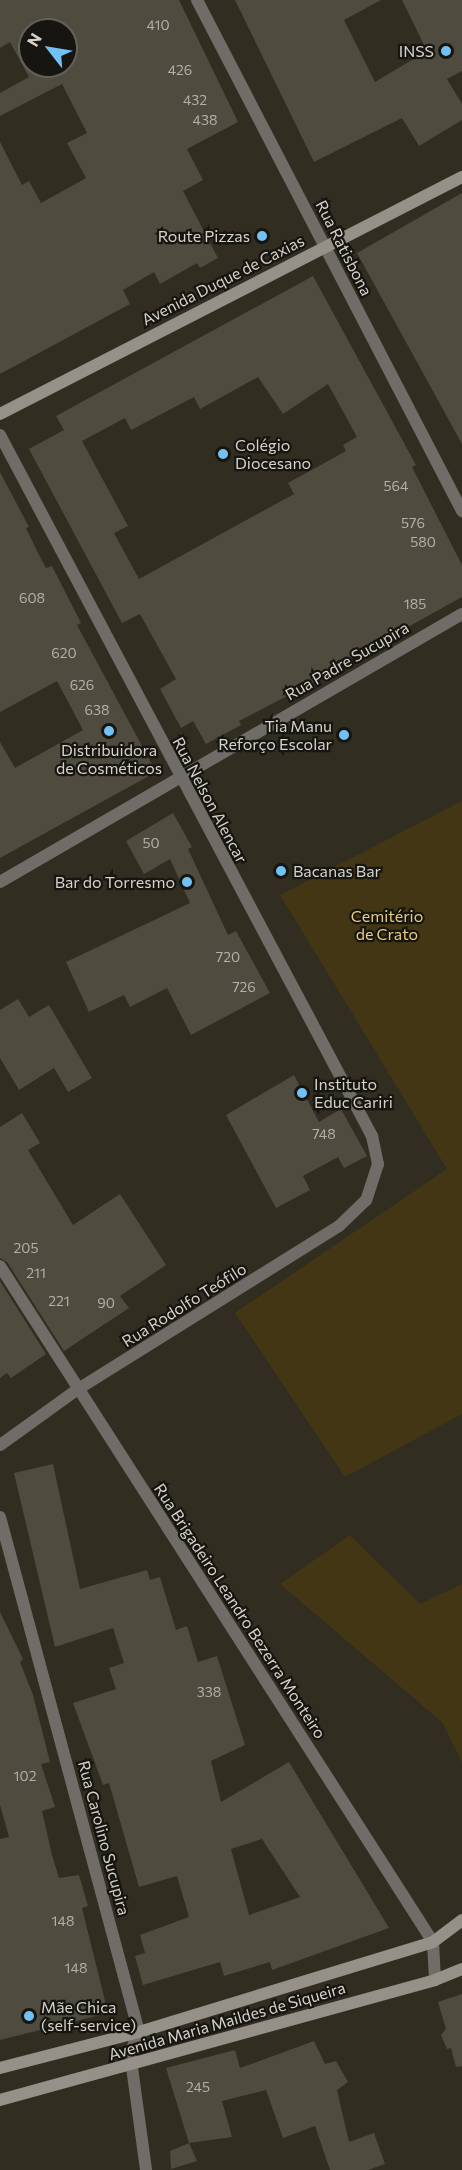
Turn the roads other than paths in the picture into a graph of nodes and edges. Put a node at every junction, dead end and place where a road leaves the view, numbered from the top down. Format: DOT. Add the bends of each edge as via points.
graph roads {
  1 [pos="197,0"];
  2 [pos="462,177"];
  3 [pos="324,247"];
  4 [pos="0,414"];
  5 [pos="0,435"];
  6 [pos="462,511"];
  7 [pos="462,614"];
  8 [pos="179,777"];
  9 [pos="0,882"];
  10 [pos="375,1183"];
  11 [pos="0,1266"];
  12 [pos="78,1389"];
  13 [pos="0,1445"];
  14 [pos="0,1517"];
  15 [pos="462,1920"];
  16 [pos="433,1942"];
  17 [pos="462,1969"];
  18 [pos="435,1980"];
  19 [pos="139,2032"];
  20 [pos="131,2066"];
  21 [pos="0,2068"];
  22 [pos="0,2100"];
  23 [pos="146,2170"];
  1 -- 3 [label="street, Rua Ratisbona"];
  2 -- 3 [label="main road, Avenida Duque de Caxias"];
  3 -- 4 [label="main road, Avenida Duque de Caxias"];
  3 -- 6 [label="street, Rua Ratisbona"];
  5 -- 8 [label="street, Rua Nelson Alencar"];
  7 -- 8 [label="street, Rua Padre Sucupira"];
  8 -- 9 [label="street, Rua Padre Sucupira"];
  8 -- 10 [label="street, Rua Nelson Alencar" via="372,1136 377,1147"];
  10 -- 12 [label="street, Rua Rodolfo Teófilo" via="366,1200 339,1226"];
  11 -- 12 [label="street, Rua Brigadeiro Leandro Bezerra Monteiro"];
  12 -- 13 [label="street, Rua Rodolfo Teófilo"];
  12 -- 16 [label="street, Rua Brigadeiro Leandro Bezerra Monteiro"];
  14 -- 19 [label="street, Rua Carolino Sucupira"];
  15 -- 16 [label="main road"];
  16 -- 18 [label="street, Rua Brigadeiro Leandro Bezerra Monteiro"];
  16 -- 19 [label="main road, Avenida Maria Maildes de Siqueira"];
  17 -- 18 [label="main road, Avenida Maria Maildes de Siqueira"];
  18 -- 20 [label="main road, Avenida Maria Maildes de Siqueira"];
  19 -- 20 [label="street" via="130,2052"];
  19 -- 21 [label="main road, Avenida Maria Maildes de Siqueira"];
  20 -- 22 [label="main road, Avenida Maria Maildes de Siqueira"];
  20 -- 23 [label="street"];
}
